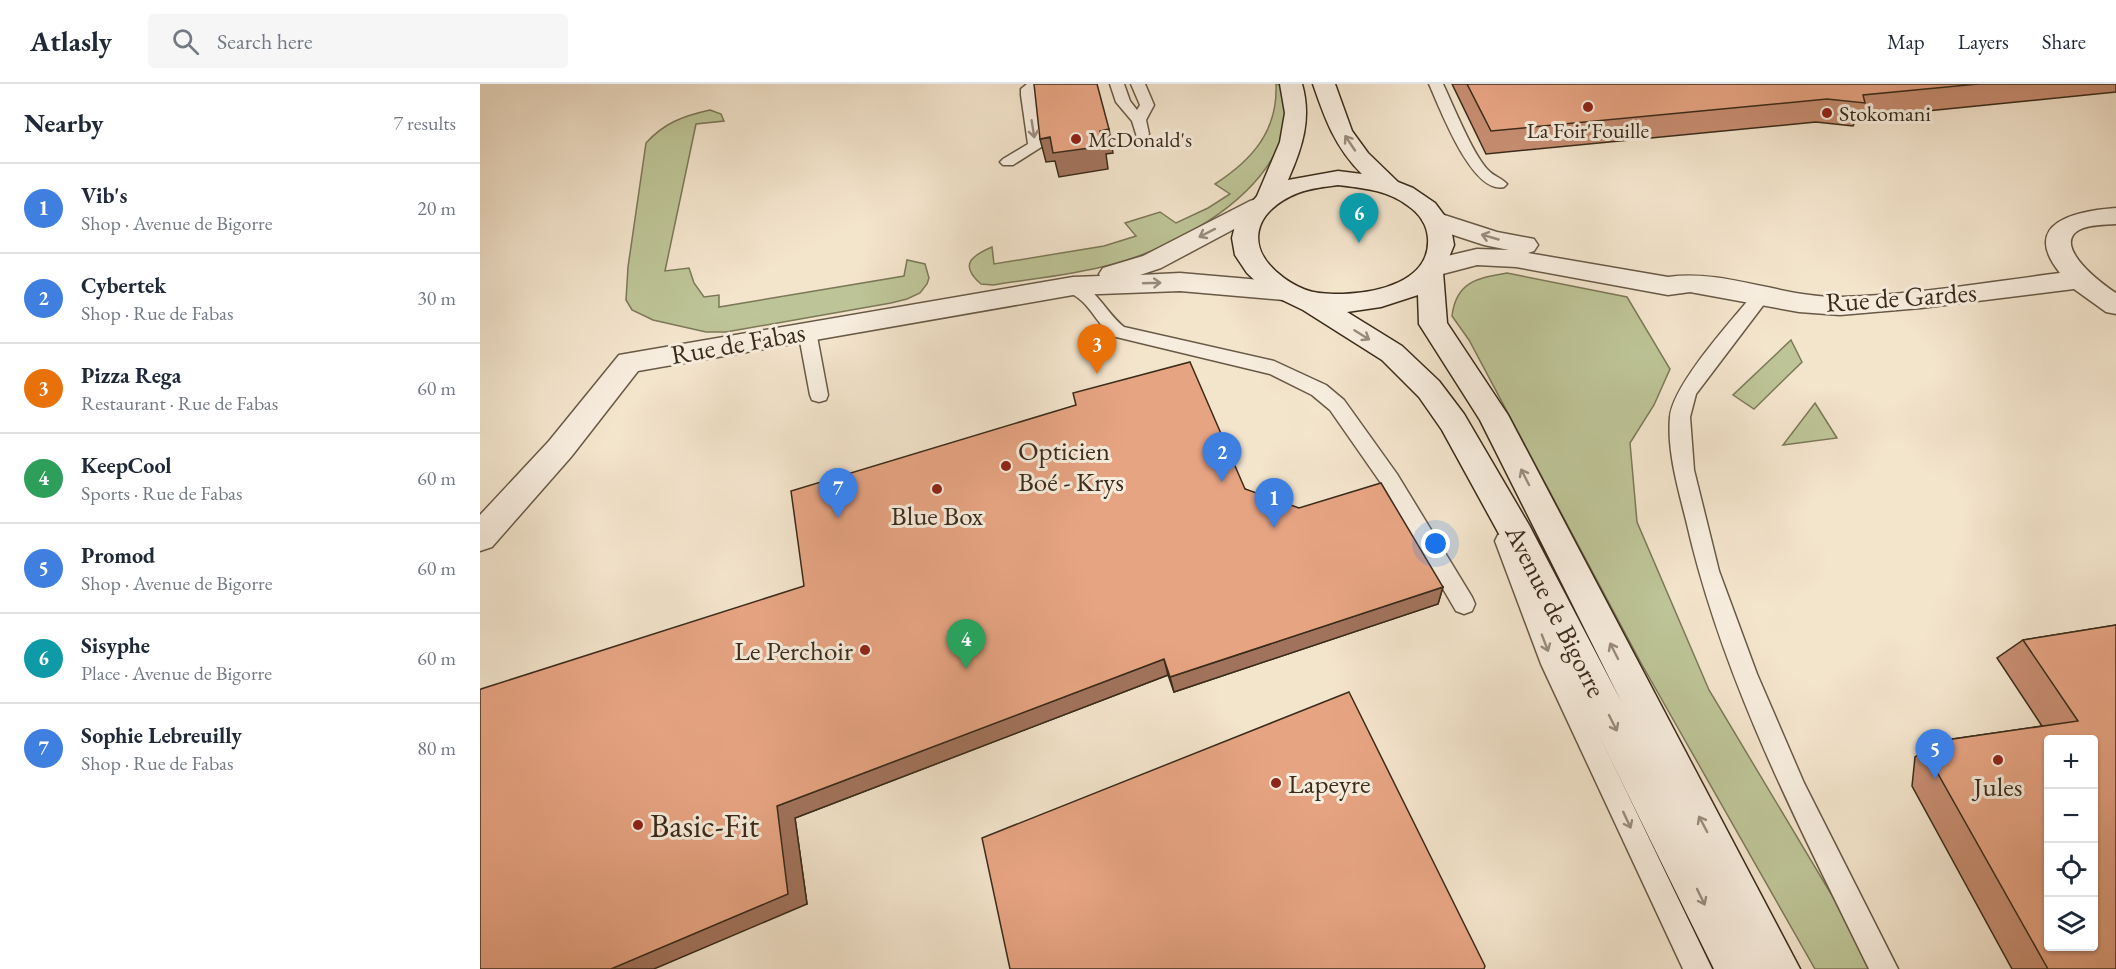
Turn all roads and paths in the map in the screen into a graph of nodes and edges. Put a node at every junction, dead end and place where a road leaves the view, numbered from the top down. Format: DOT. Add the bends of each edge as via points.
graph roads {
  1 [pos="1037,84"];
  2 [pos="1117,84"];
  3 [pos="1138,84"];
  4 [pos="1291,84"];
  5 [pos="1325,84"];
  6 [pos="1436,84"];
  7 [pos="1008,162"];
  8 [pos="1499,184"];
  9 [pos="1389,186"];
  10 [pos="1264,201"];
  11 [pos="2116,216"];
  12 [pos="1435,220"];
  13 [pos="1432,269"];
  14 [pos="2078,280"];
  15 [pos="1690,283"];
  16 [pos="1073,286"];
  17 [pos="1761,295"];
  18 [pos="1298,297"];
  19 [pos="2116,305"];
  20 [pos="807,331"];
  21 [pos="819,395"];
  22 [pos="1480,470"];
  23 [pos="480,537"];
  24 [pos="1464,604"];
  25 [pos="1698,969"];
  26 [pos="1737,969"];
  27 [pos="1778,969"];
  28 [pos="1884,969"];
  1 -- 7 [label="lane, one-way" via="1028,90 1036,146"];
  2 -- 3 [label="lane" via="1123,102 1140,127 1147,105"];
  4 -- 10 [label="main road" via="1297,129"];
  9 -- 5 [label="main road, one-way" via="1360,158 1341,131"];
  6 -- 8 [label="lane" via="1470,154 1482,173"];
  9 -- 10 [label="main road" via="1364,180 1313,180 1289,187"];
  9 -- 12 [label="main road" via="1424,206"];
  10 -- 16 [label="main road, Rue de Fabas, one-way" via="1152,262"];
  10 -- 18 [label="main road" via="1249,220 1244,237 1247,255 1258,271"];
  11 -- 14 [label="main road" via="2082,219 2068,226 2060,237 2059,250"];
  12 -- 13 [label="main road" via="1441,234 1441,249"];
  15 -- 12 [label="main road, Rue de Gardes, one-way" via="1663,270 1493,239"];
  13 -- 15 [label="main road, Rue de Gardes" via="1477,257 1668,286"];
  13 -- 18 [label="main road" via="1411,287 1385,298 1355,303"];
  27 -- 13 [label="main road, Avenue de Bigorre, one-way" via="1493,414 1433,324"];
  14 -- 17 [label="main road, Rue de Gardes" via="1840,306"];
  14 -- 19 [label="main road"];
  15 -- 17 [label="main road, Rue de Gardes"];
  16 -- 18 [label="main road, Rue de Fabas, one-way" via="1180,282"];
  16 -- 20 [label="main road, Rue de Fabas"];
  16 -- 24 [label="lane" via="1090,299 1118,332 1274,368 1319,390 1337,405 1390,480"];
  17 -- 28 [label="lane" via="1687,393 1680,417 1684,470 1708,571 1745,674 1795,792"];
  18 -- 22 [label="main road, Avenue de Bigorre, one-way" via="1392,353 1429,389"];
  20 -- 21 [label="lane"];
  20 -- 23 [label="main road, Rue de Fabas" via="629,362 560,449"];
  22 -- 25 [label="lane, one-way" via="1553,664"];
  22 -- 26 [label="main road, Avenue de Bigorre, one-way" via="1523,546"];
}
